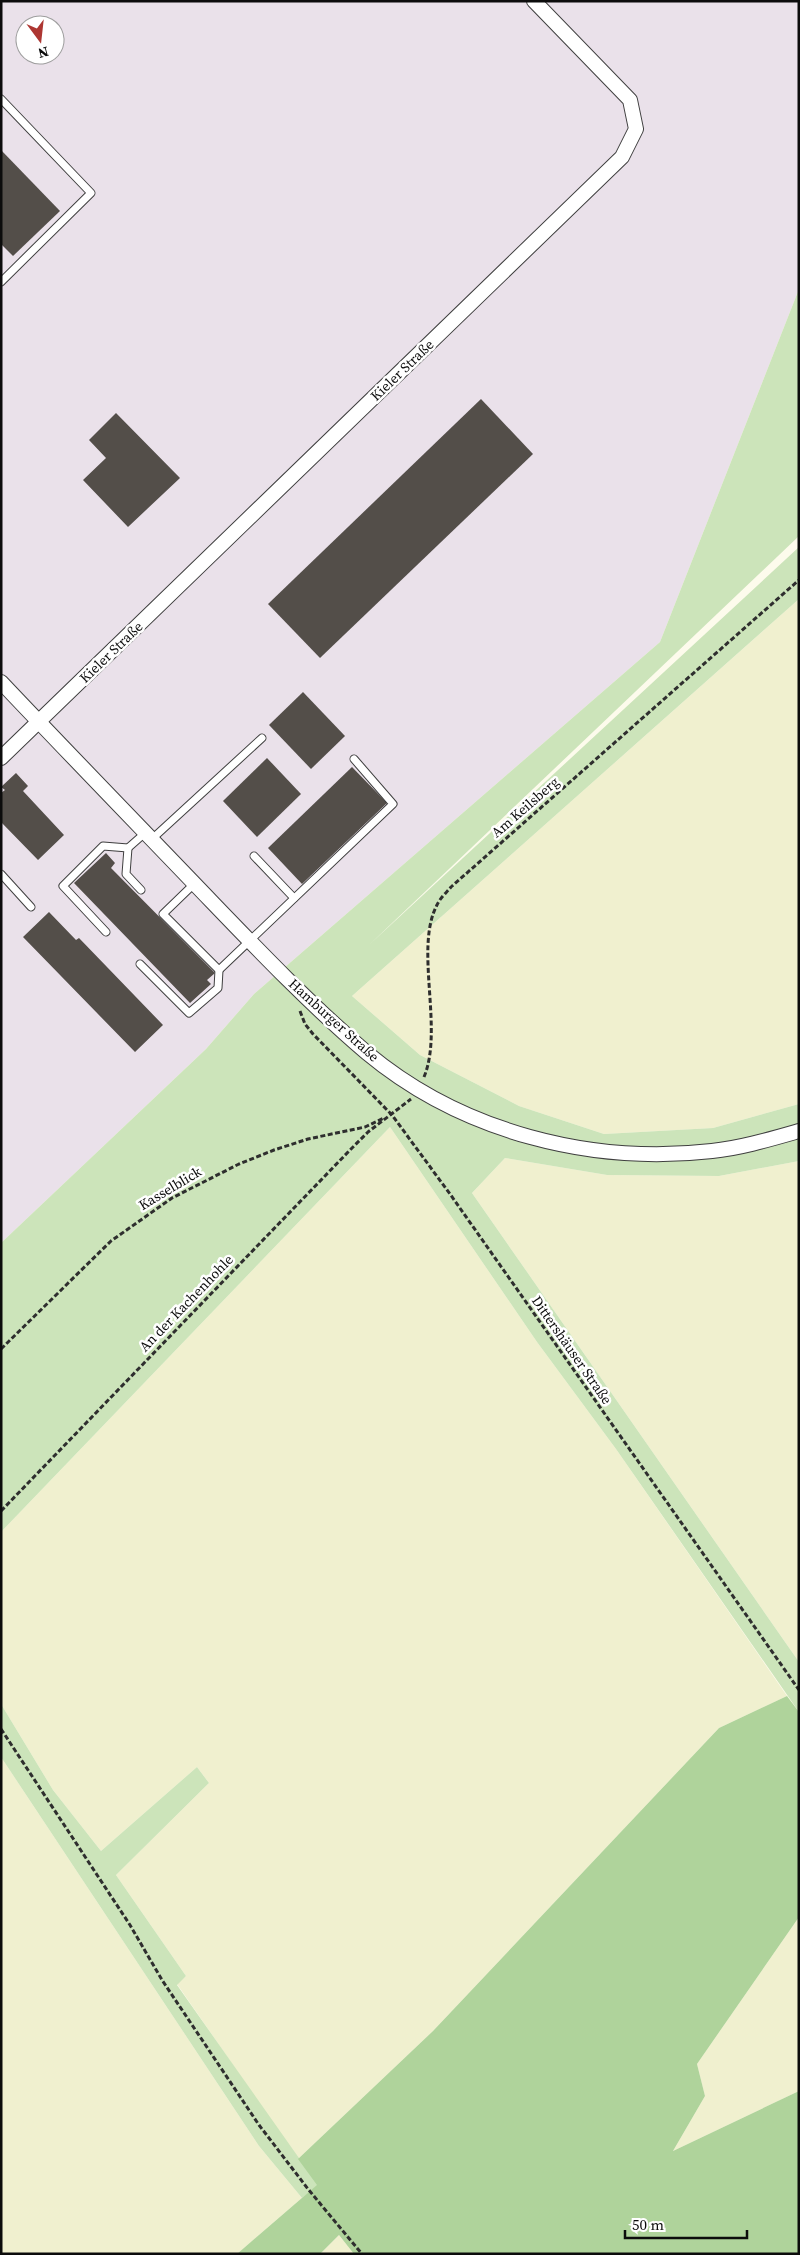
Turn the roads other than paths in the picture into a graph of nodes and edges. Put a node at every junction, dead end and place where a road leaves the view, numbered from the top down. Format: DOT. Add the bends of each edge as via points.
graph roads {
  1 [pos="534,1"];
  2 [pos="1,99"];
  3 [pos="1,282"];
  4 [pos="1,682"];
  5 [pos="39,722"];
  6 [pos="262,738"];
  7 [pos="1,758"];
  8 [pos="354,759"];
  9 [pos="149,836"];
  10 [pos="128,848"];
  11 [pos="254,856"];
  12 [pos="1,874"];
  13 [pos="194,884"];
  14 [pos="141,890"];
  15 [pos="294,898"];
  16 [pos="30,907"];
  17 [pos="106,932"];
  18 [pos="250,942"];
  19 [pos="140,964"];
  20 [pos="219,970"];
  21 [pos="799,1131"];
  1 -- 5 [label="street, Kieler Straße" via="630,100 636,129 622,157"];
  2 -- 3 [label="lane" via="91,193"];
  4 -- 5 [label="street, Hamburger Straße"];
  5 -- 7 [label="street, Kieler Straße"];
  5 -- 9 [label="street, Hamburger Straße"];
  6 -- 9 [label="lane"];
  8 -- 15 [label="lane" via="393,804"];
  9 -- 10 [label="lane"];
  9 -- 13 [label="street, Hamburger Straße"];
  10 -- 14 [label="lane" via="126,874"];
  10 -- 17 [label="lane" via="103,846 63,886"];
  11 -- 15 [label="lane"];
  12 -- 16 [label="lane"];
  13 -- 18 [label="street, Hamburger Straße"];
  13 -- 20 [label="lane" via="163,914"];
  15 -- 18 [label="lane"];
  18 -- 20 [label="lane"];
  18 -- 21 [label="street, Hamburger Straße" via="368,1053 456,1109 526,1136 595,1150 674,1154 714,1151"];
  19 -- 20 [label="lane" via="190,1013 218,988"];
}
